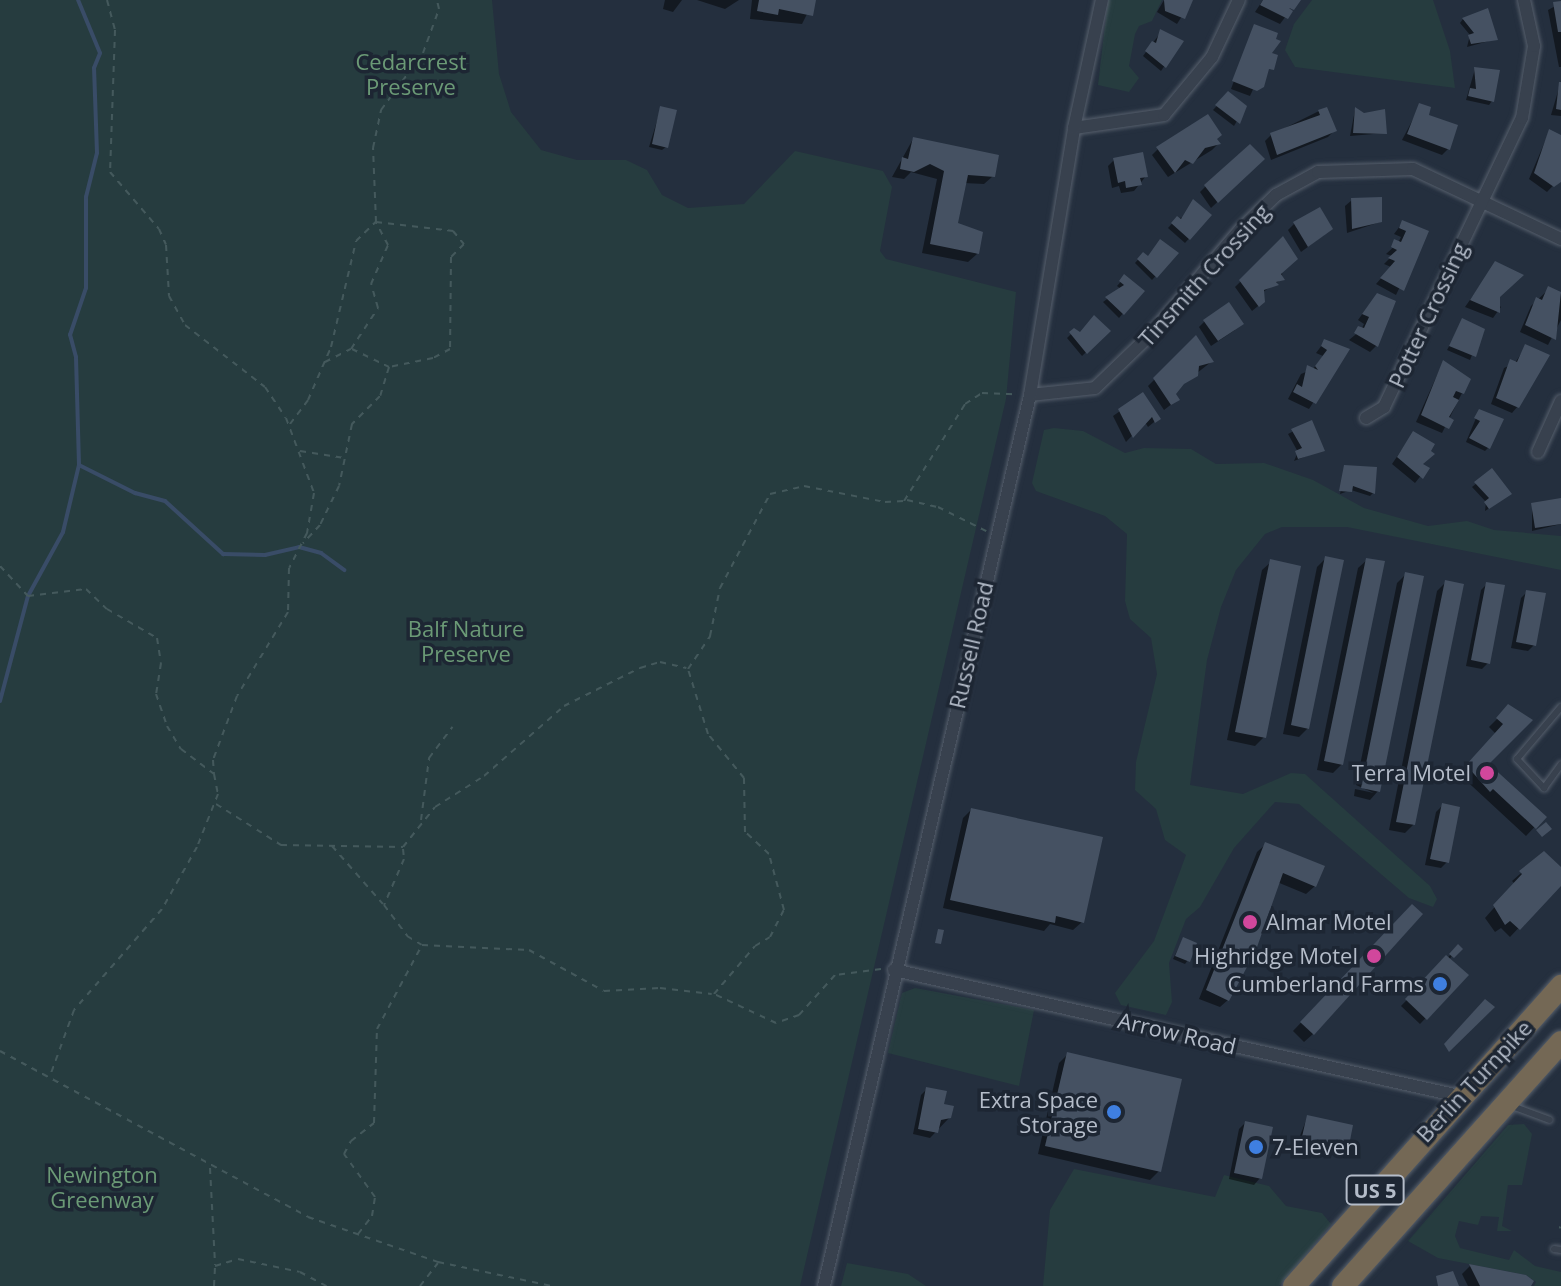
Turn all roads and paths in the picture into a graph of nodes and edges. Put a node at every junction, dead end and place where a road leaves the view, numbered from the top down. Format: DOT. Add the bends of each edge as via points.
graph roads {
  1 [pos="107,0"];
  2 [pos="437,0"];
  3 [pos="1102,0"];
  4 [pos="1239,0"];
  5 [pos="1524,0"];
  6 [pos="1074,128"];
  7 [pos="1481,203"];
  8 [pos="376,222"];
  9 [pos="1561,239"];
  10 [pos="351,349"];
  11 [pos="324,363"];
  12 [pos="389,367"];
  13 [pos="1030,395"];
  14 [pos="1561,401"];
  15 [pos="1366,418"];
  16 [pos="289,425"];
  17 [pos="299,451"];
  18 [pos="1538,452"];
  19 [pos="346,458"];
  20 [pos="906,499"];
  21 [pos="996,537"];
  22 [pos="299,547"];
  23 [pos="0,566"];
  24 [pos="688,669"];
  25 [pos="1561,707"];
  26 [pos="452,727"];
  27 [pos="1561,765"];
  28 [pos="214,774"];
  29 [pos="215,804"];
  30 [pos="421,822"];
  31 [pos="330,844"];
  32 [pos="403,847"];
  33 [pos="384,905"];
  34 [pos="422,945"];
  35 [pos="894,970"];
  36 [pos="1561,986"];
  37 [pos="714,994"];
  38 [pos="1561,1042"];
  39 [pos="0,1051"];
  40 [pos="50,1076"];
  41 [pos="1459,1096"];
  42 [pos="1504,1104"];
  43 [pos="1550,1120"];
  44 [pos="210,1166"];
  45 [pos="358,1234"];
  46 [pos="438,1262"];
  47 [pos="215,1266"];
  48 [pos="214,1286"];
  49 [pos="326,1286"];
  50 [pos="420,1286"];
  51 [pos="552,1286"];
  52 [pos="824,1286"];
  53 [pos="1294,1286"];
  54 [pos="1343,1286"];
  1 -- 16 [label="path" via="115,30 110,172 159,229 166,245 169,296 185,325 265,387"];
  2 -- 8 [label="path" via="439,9 423,53 381,110 373,148"];
  3 -- 6 [label="street, Russell Road"];
  4 -- 6 [label="street" via="1212,57 1164,115"];
  5 -- 7 [label="street, Potter Crossing" via="1534,46 1522,118"];
  6 -- 13 [label="street, Russell Road"];
  7 -- 9 [label="street, Tinsmith Crossing"];
  7 -- 13 [label="street, Tinsmith Crossing" via="1413,169 1318,172 1276,195 1095,388"];
  7 -- 15 [label="street, Potter Crossing" via="1384,407"];
  8 -- 10 [label="path" via="388,245 371,284 378,308"];
  8 -- 11 [label="path" via="356,241"];
  8 -- 12 [label="path" via="453,231 464,244 451,257 450,349"];
  10 -- 11 [label="path"];
  10 -- 12 [label="path"];
  11 -- 16 [label="path" via="308,400"];
  12 -- 19 [label="path" via="380,396 352,424"];
  13 -- 20 [label="path" via="982,393 965,404"];
  13 -- 21 [label="street, Russell Road"];
  14 -- 18 [label="street"];
  16 -- 17 [label="path"];
  17 -- 19 [label="path"];
  17 -- 22 [label="path" via="314,493"];
  19 -- 22 [label="path" via="320,525"];
  20 -- 21 [label="path" via="938,507"];
  20 -- 24 [label="path" via="885,502 804,486 770,494 720,588 710,636"];
  21 -- 35 [label="street, Russell Road"];
  22 -- 28 [label="path" via="289,568 288,612 237,696 213,760"];
  23 -- 28 [label="path" via="28,596 86,589 107,609 157,638 161,663 156,694 167,726 181,749"];
  24 -- 30 [label="path" via="660,662 564,706"];
  24 -- 37 [label="path" via="708,734 744,778 745,832 769,854 784,910 770,937 755,946"];
  25 -- 27 [label="lane" via="1517,759 1544,788"];
  26 -- 30 [label="path" via="429,758"];
  28 -- 29 [label="path"];
  29 -- 31 [label="path" via="281,845"];
  29 -- 40 [label="path" via="162,909 74,1010"];
  30 -- 32 [label="path"];
  31 -- 32 [label="path"];
  31 -- 33 [label="path"];
  32 -- 33 [label="path" via="404,859"];
  33 -- 34 [label="path" via="407,936"];
  34 -- 37 [label="path" via="529,950 604,991 674,988"];
  34 -- 45 [label="path" via="377,1029 374,1123 351,1141 344,1154 375,1197 372,1216"];
  35 -- 37 [label="path" via="862,968 835,975 799,1015 776,1023"];
  35 -- 41 [label="street, Arrow Road"];
  35 -- 52 [label="street, Russell Road"];
  36 -- 41 [label="highway, Berlin Turnpike / US 5"];
  38 -- 42 [label="highway, Berlin Turnpike / US 5"];
  39 -- 40 [label="path"];
  40 -- 44 [label="path"];
  41 -- 42 [label="highway"];
  41 -- 53 [label="highway, Berlin Turnpike / US 5"];
  42 -- 43 [label="lane"];
  42 -- 54 [label="highway, Berlin Turnpike / US 5"];
  44 -- 45 [label="path" via="308,1217"];
  44 -- 47 [label="path"];
  45 -- 46 [label="path"];
  46 -- 50 [label="path"];
  46 -- 51 [label="path"];
  47 -- 48 [label="path"];
  47 -- 49 [label="path" via="254,1260 300,1272"];
}
